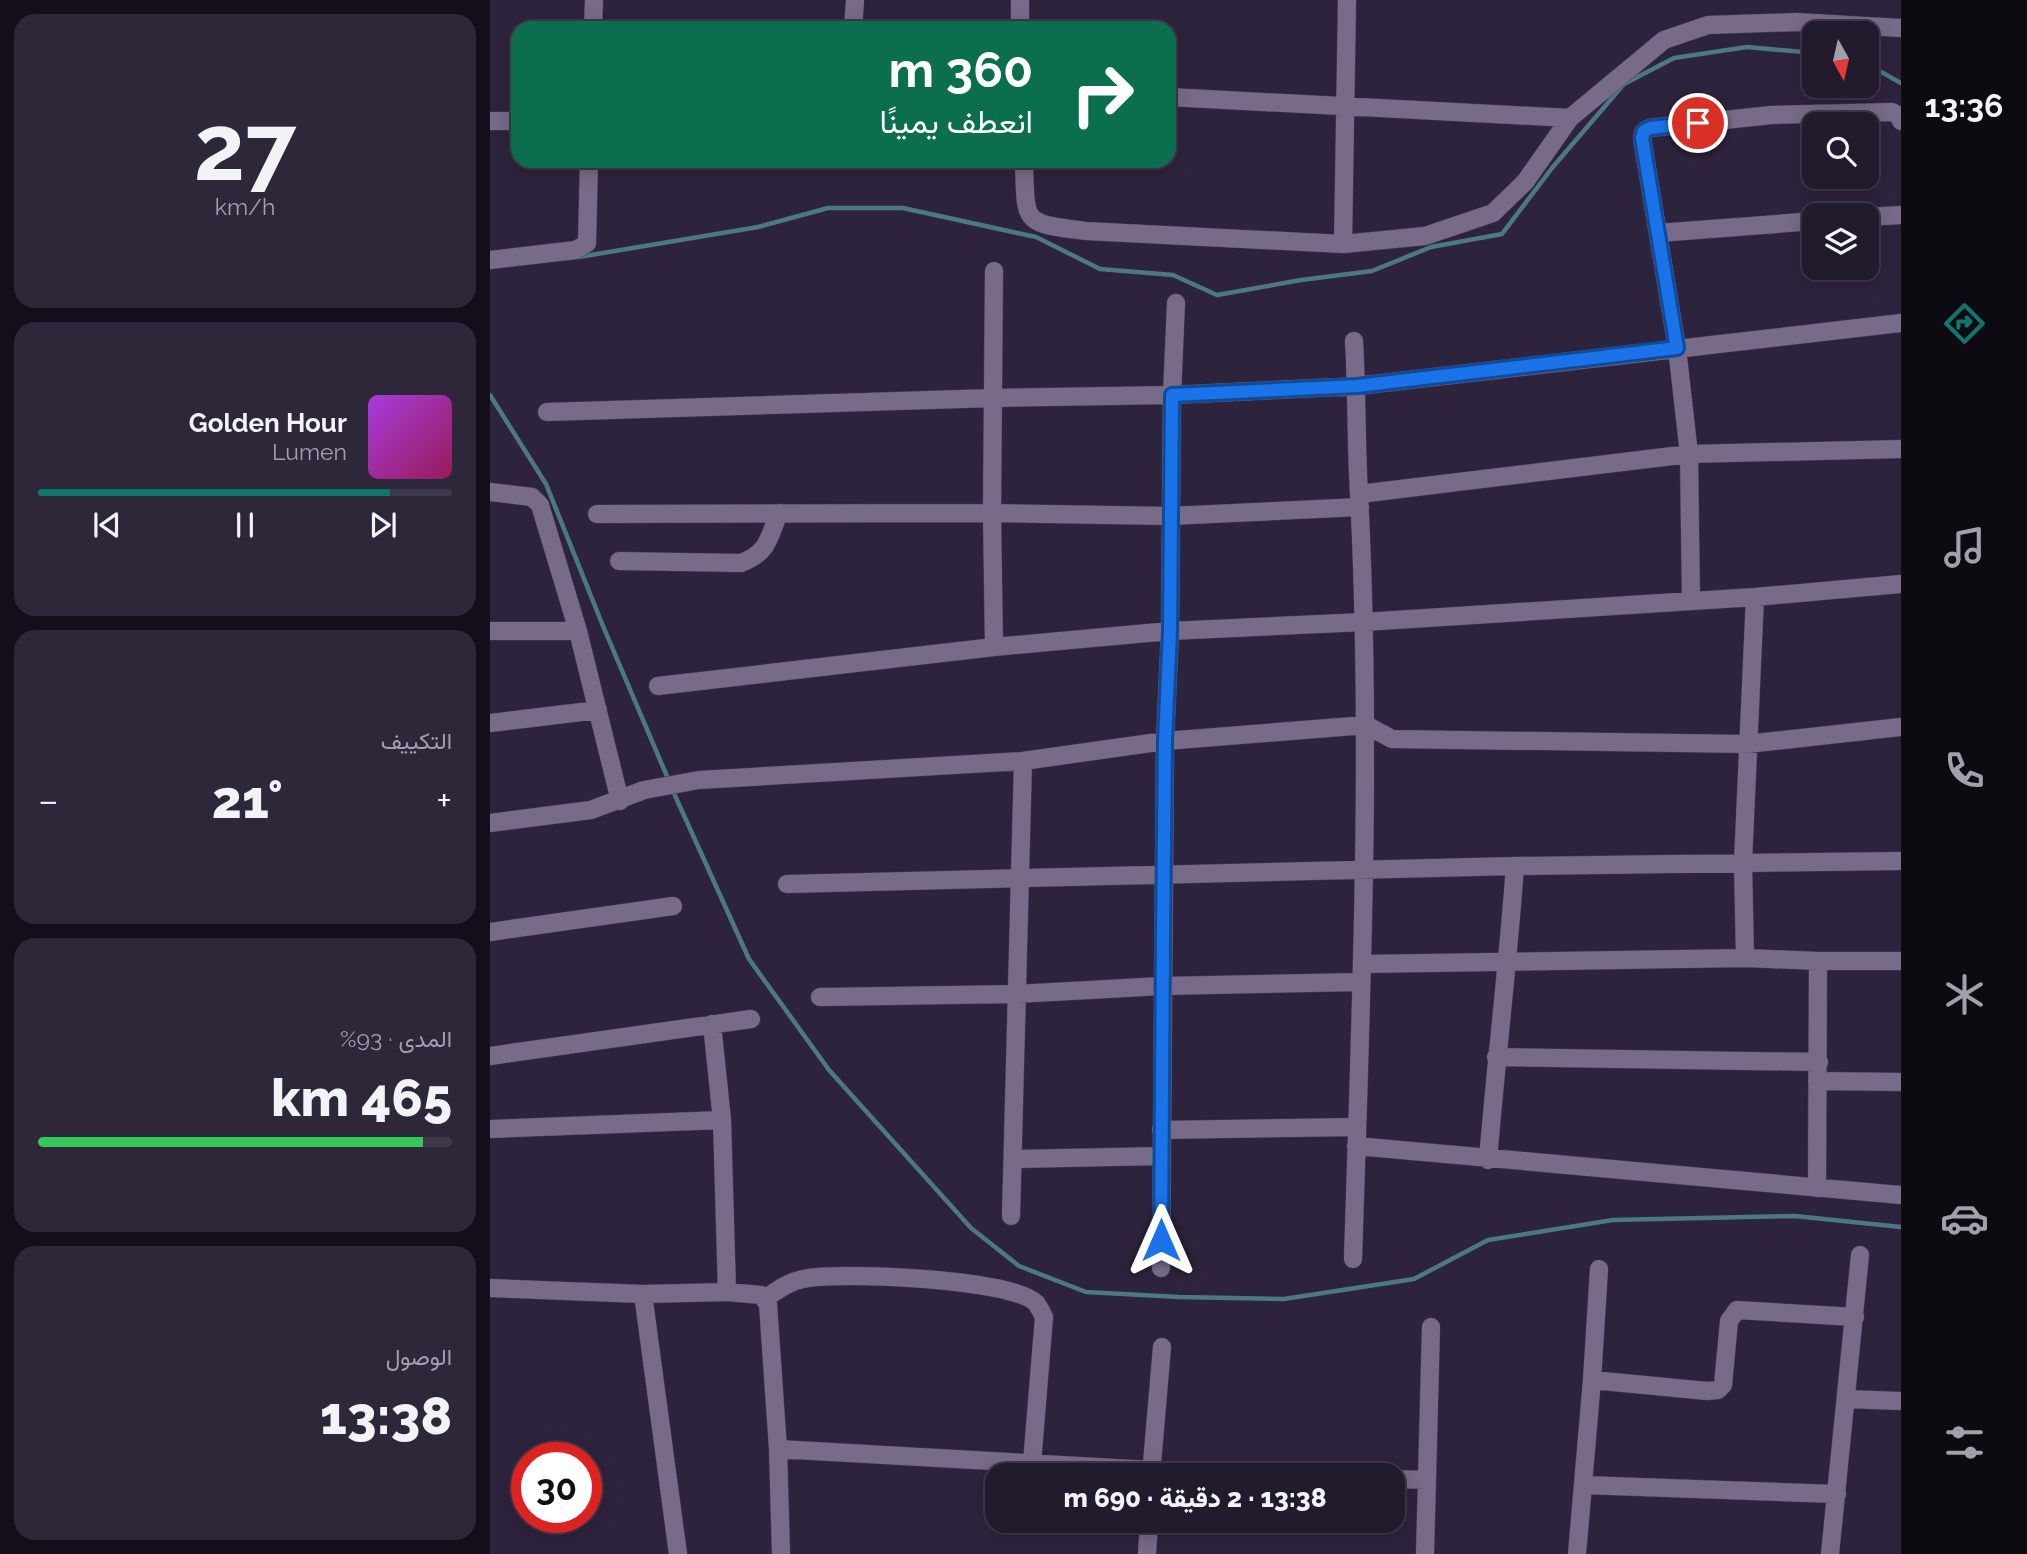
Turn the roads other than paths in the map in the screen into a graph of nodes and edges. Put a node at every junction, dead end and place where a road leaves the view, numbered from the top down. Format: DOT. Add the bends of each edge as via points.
graph roads {
  1 [pos="594,0"];
  2 [pos="855,0"];
  3 [pos="1020,0"];
  4 [pos="1347,0"];
  5 [pos="593,21"];
  6 [pos="854,21"];
  7 [pos="1020,21"];
  8 [pos="1901,28"];
  9 [pos="1176,97"];
  10 [pos="1345,108"];
  11 [pos="1570,118"];
  12 [pos="490,121"];
  13 [pos="511,121"];
  14 [pos="1901,121"];
  15 [pos="589,168"];
  16 [pos="1024,168"];
  17 [pos="1901,215"];
  18 [pos="1879,216"];
  19 [pos="1802,222"];
  20 [pos="1658,233"];
  21 [pos="1343,244"];
  22 [pos="490,260"];
  23 [pos="994,271"];
  24 [pos="1175,303"];
  25 [pos="1901,323"];
  26 [pos="1354,341"];
  27 [pos="1677,348"];
  28 [pos="1357,386"];
  29 [pos="1172,395"];
  30 [pos="993,398"];
  31 [pos="547,412"];
  32 [pos="1901,449"];
  33 [pos="1689,454"];
  34 [pos="490,492"];
  35 [pos="1359,500"];
  36 [pos="597,513"];
  37 [pos="779,513"];
  38 [pos="992,513"];
  39 [pos="1170,516"];
  40 [pos="620,561"];
  41 [pos="1901,584"];
  42 [pos="1755,597"];
  43 [pos="1691,601"];
  44 [pos="1364,622"];
  45 [pos="490,631"];
  46 [pos="578,631"];
  47 [pos="1170,631"];
  48 [pos="995,646"];
  49 [pos="658,686"];
  50 [pos="598,710"];
  51 [pos="490,723"];
  52 [pos="1366,725"];
  53 [pos="1901,727"];
  54 [pos="1165,741"];
  55 [pos="1748,744"];
  56 [pos="1023,761"];
  57 [pos="620,801"];
  58 [pos="490,822"];
  59 [pos="1901,861"];
  60 [pos="1743,862"];
  61 [pos="1515,866"];
  62 [pos="1365,871"];
  63 [pos="1164,874"];
  64 [pos="1020,879"];
  65 [pos="788,884"];
  66 [pos="673,906"];
  67 [pos="490,932"];
  68 [pos="1745,958"];
  69 [pos="1508,960"];
  70 [pos="1818,961"];
  71 [pos="1901,961"];
  72 [pos="1362,973"];
  73 [pos="1162,986"];
  74 [pos="1016,994"];
  75 [pos="821,997"];
  76 [pos="751,1019"];
  77 [pos="712,1024"];
  78 [pos="490,1056"];
  79 [pos="1496,1057"];
  80 [pos="1818,1072"];
  81 [pos="1901,1082"];
  82 [pos="722,1120"];
  83 [pos="1357,1127"];
  84 [pos="490,1129"];
  85 [pos="1161,1130"];
  86 [pos="1356,1146"];
  87 [pos="1161,1156"];
  88 [pos="1013,1158"];
  89 [pos="1488,1160"];
  90 [pos="1817,1188"];
  91 [pos="1901,1195"];
  92 [pos="1011,1216"];
  93 [pos="1860,1255"];
  94 [pos="1353,1259"];
  95 [pos="1161,1268"];
  96 [pos="1599,1269"];
  97 [pos="490,1288"];
  98 [pos="727,1292"];
  99 [pos="643,1294"];
  100 [pos="765,1298"];
  101 [pos="1855,1317"];
  102 [pos="1431,1327"];
  103 [pos="1162,1347"];
  104 [pos="1592,1380"];
  105 [pos="1846,1399"];
  106 [pos="1901,1401"];
  107 [pos="778,1449"];
  108 [pos="1032,1463"];
  109 [pos="1152,1463"];
  110 [pos="1405,1479"];
  111 [pos="1427,1480"];
  112 [pos="1583,1485"];
  113 [pos="1837,1494"];
  114 [pos="1148,1533"];
  115 [pos="678,1554"];
  116 [pos="781,1554"];
  117 [pos="1147,1554"];
  118 [pos="1425,1554"];
  119 [pos="1577,1554"];
  120 [pos="1830,1554"];
  1 -- 5 [label="street"];
  2 -- 6 [label="street"];
  3 -- 7 [label="street"];
  4 -- 10 [label="street"];
  8 -- 11 [label="street" via="1797,22 1708,25 1664,40"];
  9 -- 10 [label="street"];
  10 -- 11 [label="street"];
  10 -- 21 [label="street"];
  11 -- 21 [label="street" via="1525,182 1493,213 1424,236"];
  12 -- 13 [label="street"];
  14 -- 20 [label="street" via="1892,112 1771,115 1650,128 1642,138"];
  15 -- 22 [label="street" via="584,246"];
  16 -- 21 [label="street" via="1026,209 1044,226"];
  17 -- 18 [label="street"];
  19 -- 20 [label="street"];
  20 -- 27 [label="street"];
  23 -- 30 [label="street"];
  24 -- 29 [label="street"];
  25 -- 27 [label="street"];
  26 -- 28 [label="street"];
  27 -- 28 [label="street"];
  27 -- 33 [label="street"];
  28 -- 29 [label="street"];
  28 -- 35 [label="street"];
  29 -- 30 [label="street"];
  29 -- 39 [label="street"];
  30 -- 31 [label="street"];
  30 -- 38 [label="street"];
  32 -- 33 [label="street"];
  33 -- 35 [label="street"];
  33 -- 43 [label="street"];
  34 -- 46 [label="street" via="532,497 538,502"];
  35 -- 39 [label="street"];
  35 -- 44 [label="street"];
  36 -- 37 [label="street"];
  37 -- 38 [label="street"];
  37 -- 40 [label="street" via="757,557 741,563"];
  38 -- 39 [label="street"];
  38 -- 48 [label="street"];
  39 -- 47 [label="street"];
  41 -- 42 [label="street"];
  42 -- 43 [label="street"];
  42 -- 55 [label="street"];
  43 -- 44 [label="street"];
  44 -- 47 [label="street"];
  44 -- 52 [label="street"];
  45 -- 46 [label="street"];
  46 -- 50 [label="street"];
  47 -- 48 [label="street"];
  47 -- 54 [label="street"];
  48 -- 49 [label="street"];
  50 -- 51 [label="street"];
  50 -- 57 [label="street"];
  52 -- 54 [label="street"];
  52 -- 55 [label="street" via="1392,739"];
  52 -- 62 [label="street"];
  53 -- 55 [label="street"];
  54 -- 56 [label="street"];
  54 -- 63 [label="street"];
  55 -- 60 [label="street"];
  56 -- 57 [label="street" via="699,780 644,790"];
  56 -- 64 [label="street"];
  57 -- 58 [label="street" via="591,810"];
  59 -- 60 [label="street"];
  60 -- 61 [label="street"];
  60 -- 68 [label="street"];
  61 -- 62 [label="street"];
  61 -- 69 [label="street"];
  62 -- 63 [label="street"];
  62 -- 72 [label="street"];
  63 -- 64 [label="street"];
  63 -- 73 [label="street"];
  64 -- 65 [label="street"];
  64 -- 74 [label="street"];
  66 -- 67 [label="street"];
  68 -- 69 [label="street"];
  68 -- 70 [label="street"];
  69 -- 72 [label="street"];
  69 -- 79 [label="street"];
  70 -- 71 [label="street"];
  70 -- 80 [label="street"];
  72 -- 73 [label="street"];
  72 -- 83 [label="street"];
  73 -- 74 [label="street"];
  73 -- 85 [label="street"];
  74 -- 75 [label="street"];
  74 -- 88 [label="street"];
  76 -- 77 [label="street"];
  77 -- 78 [label="street"];
  77 -- 82 [label="street"];
  79 -- 80 [label="street"];
  79 -- 89 [label="street"];
  80 -- 81 [label="street"];
  80 -- 90 [label="street"];
  82 -- 84 [label="street"];
  82 -- 98 [label="street"];
  83 -- 85 [label="street"];
  83 -- 86 [label="street"];
  85 -- 87 [label="street"];
  86 -- 89 [label="street"];
  86 -- 94 [label="street"];
  87 -- 88 [label="street"];
  87 -- 95 [label="street"];
  88 -- 92 [label="street"];
  89 -- 90 [label="street"];
  90 -- 91 [label="street"];
  93 -- 101 [label="street"];
  96 -- 104 [label="street"];
  97 -- 99 [label="street"];
  98 -- 99 [label="street"];
  98 -- 100 [label="street"];
  99 -- 115 [label="street"];
  100 -- 107 [label="street"];
  100 -- 108 [label="street" via="801,1279 871,1275 965,1283 1036,1303 1044,1317"];
  101 -- 104 [label="street" via="1737,1310 1729,1321 1723,1385 1718,1390"];
  101 -- 105 [label="street"];
  102 -- 111 [label="street"];
  103 -- 109 [label="street"];
  104 -- 112 [label="street"];
  105 -- 106 [label="street"];
  105 -- 113 [label="street"];
  107 -- 108 [label="street"];
  107 -- 116 [label="street"];
  110 -- 111 [label="street"];
  111 -- 118 [label="street"];
  112 -- 113 [label="street"];
  112 -- 119 [label="street"];
  113 -- 120 [label="street"];
  114 -- 117 [label="street"];
}
